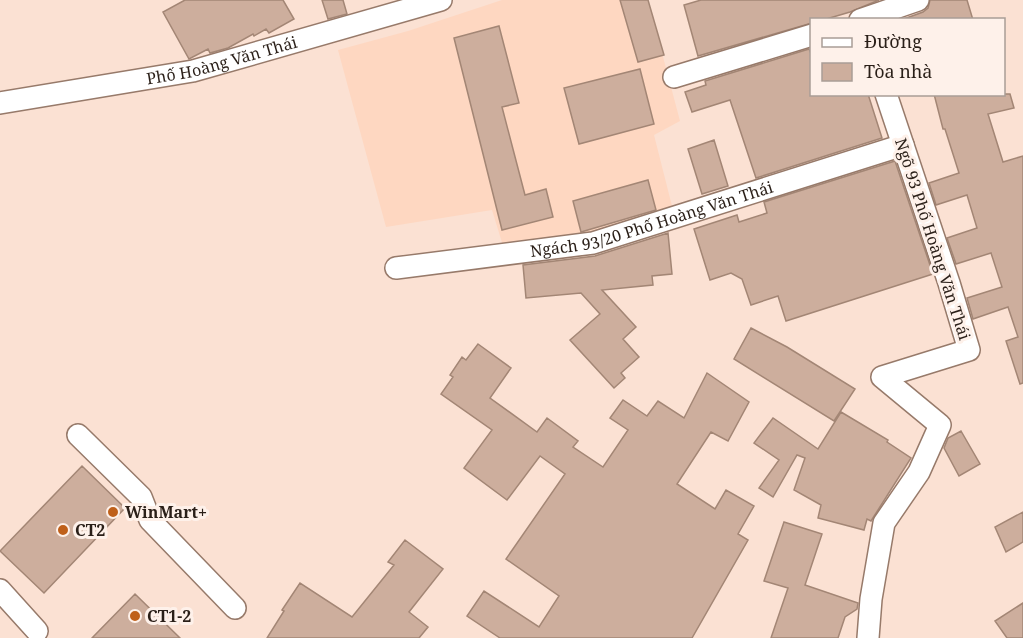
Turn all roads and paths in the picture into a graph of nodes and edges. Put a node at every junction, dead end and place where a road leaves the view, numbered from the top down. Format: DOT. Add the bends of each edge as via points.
graph roads {
  1 [pos="441,0"];
  2 [pos="855,0"];
  3 [pos="918,0"];
  4 [pos="861,18"];
  5 [pos="864,18"];
  6 [pos="810,36"];
  7 [pos="674,77"];
  8 [pos="887,96"];
  9 [pos="0,103"];
  10 [pos="903,145"];
  11 [pos="396,268"];
  12 [pos="78,435"];
  13 [pos="0,590"];
  14 [pos="235,608"];
  15 [pos="37,632"];
  16 [pos="868,638"];
  1 -- 9 [label="street, Phố Hoàng Văn Thái" via="193,71"];
  2 -- 4 [label="street"];
  3 -- 5 [label="street"];
  6 -- 7 [label="street"];
  8 -- 10 [label="street, Ngõ 93 Phố Hoàng Văn Thái"];
  10 -- 11 [label="street, Ngách 93/20 Phố Hoàng Văn Thái" via="593,243"];
  10 -- 16 [label="street, Ngõ 93 Phố Hoàng Văn Thái" via="969,350 882,376 940,425 919,472 884,524"];
  12 -- 14 [label="street" via="141,497 150,520"];
  13 -- 15 [label="street"];
}
